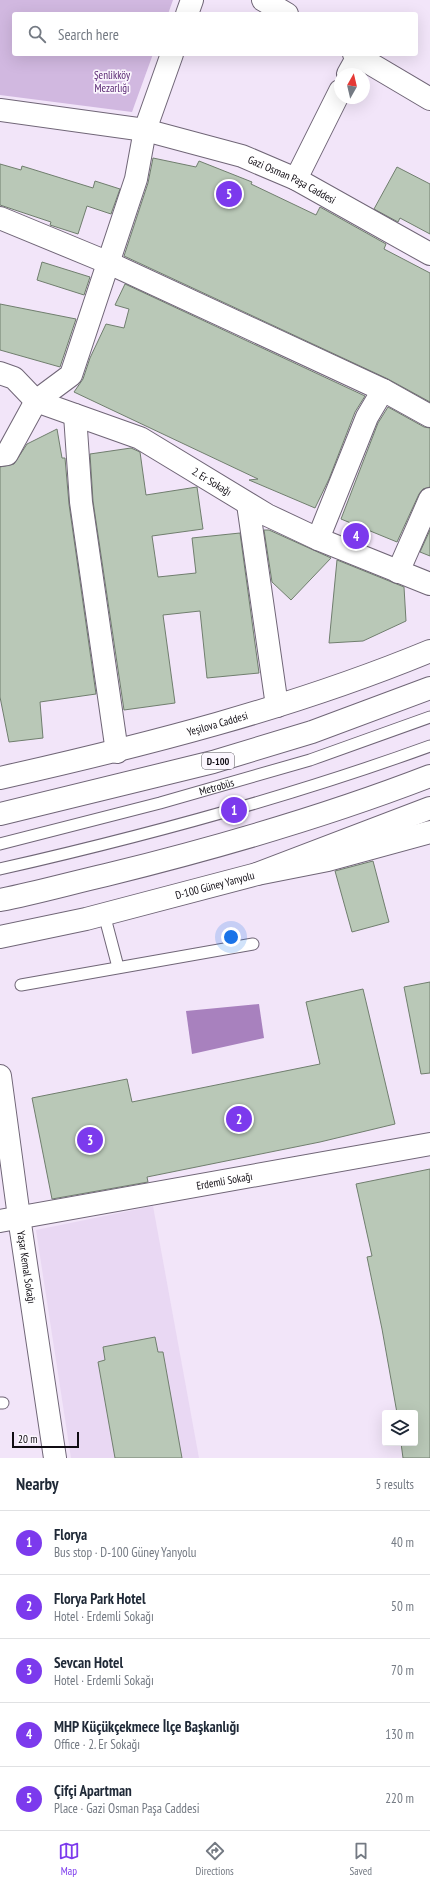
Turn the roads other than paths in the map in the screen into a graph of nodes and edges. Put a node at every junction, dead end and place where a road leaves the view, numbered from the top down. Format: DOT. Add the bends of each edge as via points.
graph roads {
  1 [pos="192,0"];
  2 [pos="264,0"];
  3 [pos="188,12"];
  4 [pos="284,12"];
  5 [pos="171,56"];
  6 [pos="353,61"];
  7 [pos="430,99"];
  8 [pos="334,103"];
  9 [pos="0,110"];
  10 [pos="145,130"];
  11 [pos="296,179"];
  12 [pos="0,218"];
  13 [pos="430,254"];
  14 [pos="109,263"];
  15 [pos="0,373"];
  16 [pos="383,390"];
  17 [pos="36,401"];
  18 [pos="74,415"];
  19 [pos="430,416"];
  20 [pos="0,455"];
  21 [pos="430,499"];
  22 [pos="248,504"];
  23 [pos="318,539"];
  24 [pos="398,572"];
  25 [pos="430,584"];
  26 [pos="430,652"];
  27 [pos="430,688"];
  28 [pos="277,706"];
  29 [pos="430,717"];
  30 [pos="430,746"];
  31 [pos="117,752"];
  32 [pos="430,776"];
  33 [pos="0,778"];
  34 [pos="430,808"];
  35 [pos="0,814"];
  36 [pos="430,832"];
  37 [pos="0,844"];
  38 [pos="0,869"];
  39 [pos="257,874"];
  40 [pos="0,900"];
  41 [pos="104,914"];
  42 [pos="0,937"];
  43 [pos="253,944"];
  44 [pos="118,968"];
  45 [pos="21,985"];
  46 [pos="0,1076"];
  47 [pos="430,1144"];
  48 [pos="9,1219"];
  49 [pos="55,1458"];
  1 -- 3 [label="main road"];
  2 -- 4 [label="main road"];
  5 -- 10 [label="main road"];
  6 -- 7 [label="main road"];
  8 -- 11 [label="main road"];
  9 -- 10 [label="main road, Gazi Osman Paşa Caddesi"];
  10 -- 11 [label="main road, Gazi Osman Paşa Caddesi" via="242,156"];
  10 -- 14 [label="main road" via="136,178"];
  11 -- 13 [label="main road, Gazi Osman Paşa Caddesi"];
  12 -- 14 [label="main road"];
  14 -- 16 [label="main road"];
  14 -- 17 [label="main road" via="71,375"];
  15 -- 17 [label="main road, 2. Er Sokağı" via="14,378"];
  16 -- 19 [label="main road"];
  16 -- 23 [label="main road" via="367,417"];
  17 -- 18 [label="main road, 2. Er Sokağı"];
  17 -- 20 [label="main road" via="7,454"];
  18 -- 22 [label="main road, 2. Er Sokağı" via="140,438"];
  18 -- 31 [label="main road" via="81,502"];
  21 -- 24 [label="main road"];
  22 -- 23 [label="main road, 2. Er Sokağı"];
  22 -- 28 [label="main road"];
  23 -- 24 [label="main road, 2. Er Sokağı"];
  24 -- 25 [label="main road, 2. Er Sokağı"];
  26 -- 28 [label="main road, Yeşilova Caddesi"];
  27 -- 35 [label="main road, D-100" via="312,732 213,762"];
  28 -- 31 [label="main road, Yeşilova Caddesi"];
  29 -- 37 [label="lane, Metrobüs" via="310,760 160,803"];
  30 -- 38 [label="lane" via="250,806"];
  31 -- 33 [label="main road, Yeşilova Caddesi"];
  32 -- 40 [label="main road" via="274,830 150,864"];
  34 -- 39 [label="main road"];
  36 -- 39 [label="main road, D-100 Güney Yanyolu" via="328,860"];
  39 -- 41 [label="main road, D-100 Güney Yanyolu"];
  41 -- 42 [label="main road, D-100 Güney Yanyolu"];
  41 -- 44 [label="lane"];
  43 -- 44 [label="lane"];
  44 -- 45 [label="lane"];
  46 -- 48 [label="main road, Yaşar Kemal Sokağı"];
  47 -- 48 [label="main road, Erdemli Sokağı"];
  48 -- 49 [label="main road, Yaşar Kemal Sokağı"];
}
